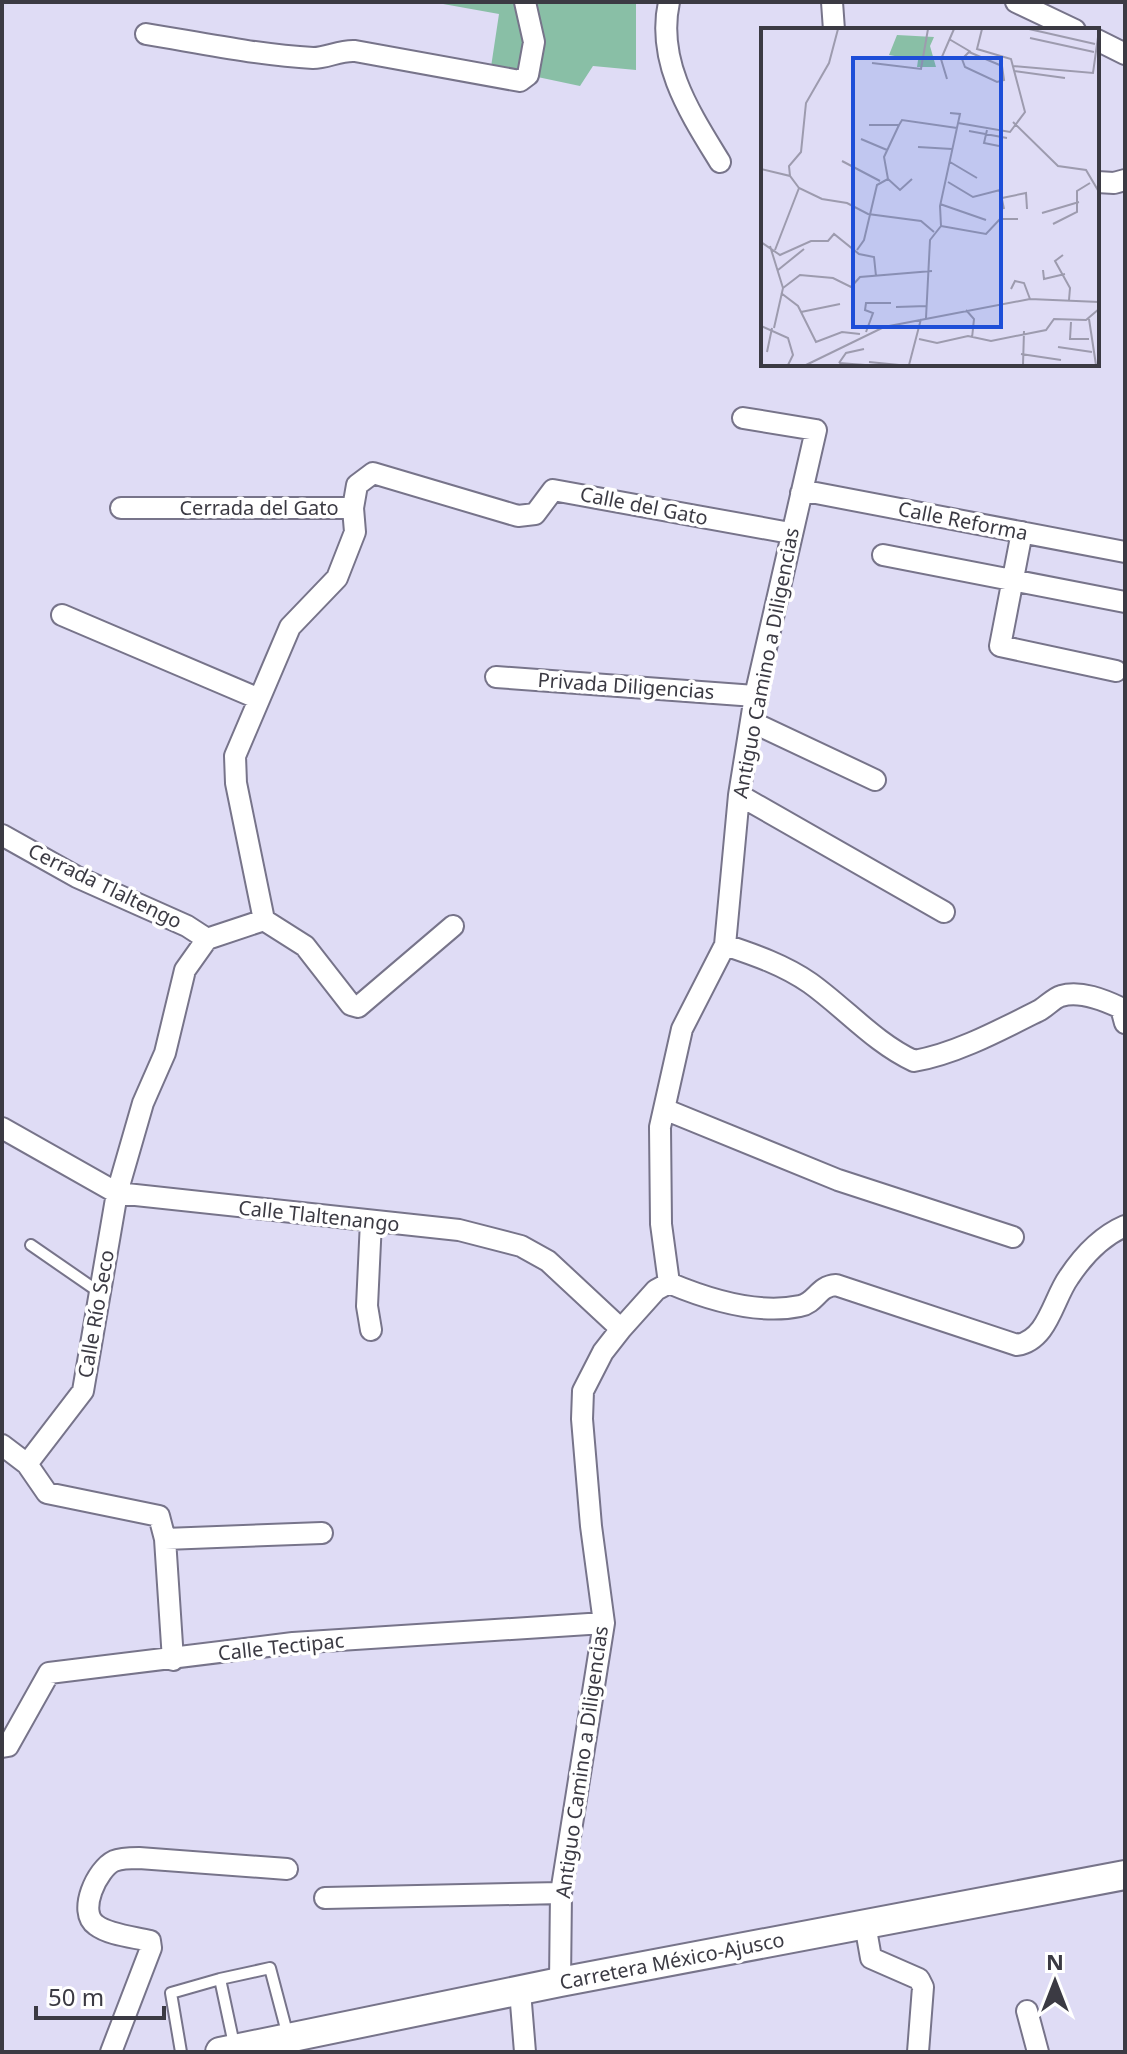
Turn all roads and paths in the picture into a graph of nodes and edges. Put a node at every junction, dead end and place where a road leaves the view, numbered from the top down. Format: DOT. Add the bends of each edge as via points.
graph roads {
  1 [pos="525,2"];
  2 [pos="832,2"];
  3 [pos="1016,2"];
  4 [pos="670,4"];
  5 [pos="834,28"];
  6 [pos="1071,28"];
  7 [pos="146,34"];
  8 [pos="1099,41"];
  9 [pos="1125,54"];
  10 [pos="720,162"];
  11 [pos="1125,180"];
  12 [pos="1099,182"];
  13 [pos="743,418"];
  14 [pos="373,473"];
  15 [pos="801,493"];
  16 [pos="121,508"];
  17 [pos="353,508"];
  18 [pos="1022,532"];
  19 [pos="790,533"];
  20 [pos="1125,552"];
  21 [pos="883,555"];
  22 [pos="1013,580"];
  23 [pos="1125,602"];
  24 [pos="62,615"];
  25 [pos="1116,671"];
  26 [pos="496,677"];
  27 [pos="755,696"];
  28 [pos="257,698"];
  29 [pos="752,722"];
  30 [pos="875,780"];
  31 [pos="739,795"];
  32 [pos="2,835"];
  33 [pos="944,912"];
  34 [pos="264,920"];
  35 [pos="453,926"];
  36 [pos="207,939"];
  37 [pos="725,945"];
  38 [pos="1125,1023"];
  39 [pos="664,1109"];
  40 [pos="2,1128"];
  41 [pos="117,1193"];
  42 [pos="371,1221"];
  43 [pos="1125,1226"];
  44 [pos="1013,1237"];
  45 [pos="31,1245"];
  46 [pos="669,1283"];
  47 [pos="99,1292"];
  48 [pos="621,1329"];
  49 [pos="371,1330"];
  50 [pos="2,1445"];
  51 [pos="27,1464"];
  52 [pos="322,1533"];
  53 [pos="165,1539"];
  54 [pos="604,1623"];
  55 [pos="173,1660"];
  56 [pos="2,1747"];
  57 [pos="287,1869"];
  58 [pos="1125,1875"];
  59 [pos="561,1893"];
  60 [pos="325,1898"];
  61 [pos="865,1924"];
  62 [pos="220,1979"];
  63 [pos="560,1982"];
  64 [pos="520,1991"];
  65 [pos="1027,2011"];
  66 [pos="288,2038"];
  67 [pos="227,2050"];
  68 [pos="111,2052"];
  69 [pos="181,2052"];
  70 [pos="525,2052"];
  71 [pos="918,2052"];
  72 [pos="1038,2052"];
  1 -- 7 [label="street" via="534,42 528,75 520,81 355,51 319,58 287,56"];
  2 -- 5 [label="street"];
  3 -- 6 [label="street"];
  4 -- 10 [label="street" via="666,38 676,82"];
  8 -- 9 [label="street"];
  11 -- 12 [label="street"];
  13 -- 15 [label="street, Antiguo Camino a Diligencias" via="816,430"];
  14 -- 17 [label="street, Cerrada del Gato" via="357,485"];
  14 -- 19 [label="street, Calle del Gato" via="518,516 535,514 553,490"];
  15 -- 18 [label="street, Calle Reforma"];
  15 -- 19 [label="street, Antiguo Camino a Diligencias"];
  16 -- 17 [label="street, Cerrada del Gato"];
  17 -- 28 [label="street" via="355,532 337,578 290,627"];
  18 -- 20 [label="street, Calle Reforma"];
  18 -- 22 [label="street"];
  19 -- 27 [label="street, Antiguo Camino a Diligencias"];
  21 -- 22 [label="street"];
  22 -- 23 [label="street"];
  22 -- 25 [label="street" via="1000,646"];
  24 -- 28 [label="street"];
  26 -- 27 [label="street, Privada Diligencias"];
  27 -- 29 [label="street, Antiguo Camino a Diligencias"];
  28 -- 34 [label="street" via="235,756"];
  29 -- 30 [label="street"];
  29 -- 31 [label="street, Antiguo Camino a Diligencias"];
  31 -- 33 [label="street"];
  31 -- 37 [label="street, Antiguo Camino a Diligencias"];
  32 -- 36 [label="street, Cerrada Tlaltengo"];
  34 -- 35 [label="street" via="305,946 358,1007"];
  34 -- 36 [label="street"];
  36 -- 41 [label="street, Calle Río Seco" via="185,970 165,1053 143,1103"];
  37 -- 38 [label="street" via="769,960 809,982 914,1061 985,1035 1060,996 1111,1003 1121,1008"];
  37 -- 39 [label="street, Antiguo Camino a Diligencias" via="682,1029"];
  39 -- 44 [label="street" via="838,1180"];
  39 -- 46 [label="street, Antiguo Camino a Diligencias" via="658,1163"];
  40 -- 41 [label="street, Calle Tlaltenango"];
  41 -- 42 [label="street, Calle Tlaltenango"];
  41 -- 47 [label="street, Calle Río Seco"];
  42 -- 48 [label="street, Calle Tlaltenango" via="459,1230 521,1246 548,1261"];
  42 -- 49 [label="street"];
  43 -- 46 [label="street" via="1084,1256 1038,1335 1017,1345 836,1285 820,1289 800,1306 774,1308 712,1298"];
  45 -- 47 [label="lane"];
  46 -- 48 [label="street, Antiguo Camino a Diligencias"];
  47 -- 51 [label="street, Calle Río Seco" via="83,1391"];
  48 -- 54 [label="street, Antiguo Camino a Diligencias" via="583,1391 591,1526"];
  50 -- 51 [label="street"];
  51 -- 53 [label="street" via="47,1493 159,1516"];
  52 -- 53 [label="street"];
  53 -- 55 [label="street"];
  54 -- 55 [label="street, Calle Tectipac" via="293,1643"];
  54 -- 59 [label="street, Antiguo Camino a Diligencias"];
  55 -- 56 [label="street, Calle Tectipac" via="49,1673 8,1746"];
  57 -- 68 [label="street" via="139,1858 115,1860 101,1870 87,1908 89,1919 97,1927 150,1941 151,1948"];
  58 -- 61 [label="main road, Carretera México-Ajusco"];
  59 -- 60 [label="street"];
  59 -- 63 [label="street, Antiguo Camino a Diligencias"];
  61 -- 63 [label="main road, Carretera México-Ajusco"];
  61 -- 71 [label="street" via="871,1958 919,1979 923,1987"];
  62 -- 66 [label="lane" via="270,1968"];
  62 -- 67 [label="lane"];
  62 -- 69 [label="lane" via="171,1993"];
  63 -- 64 [label="main road, Carretera México-Ajusco"];
  64 -- 66 [label="main road, Carretera México-Ajusco"];
  64 -- 70 [label="street"];
  65 -- 72 [label="street"];
  66 -- 67 [label="main road, Carretera México-Ajusco"];
}
